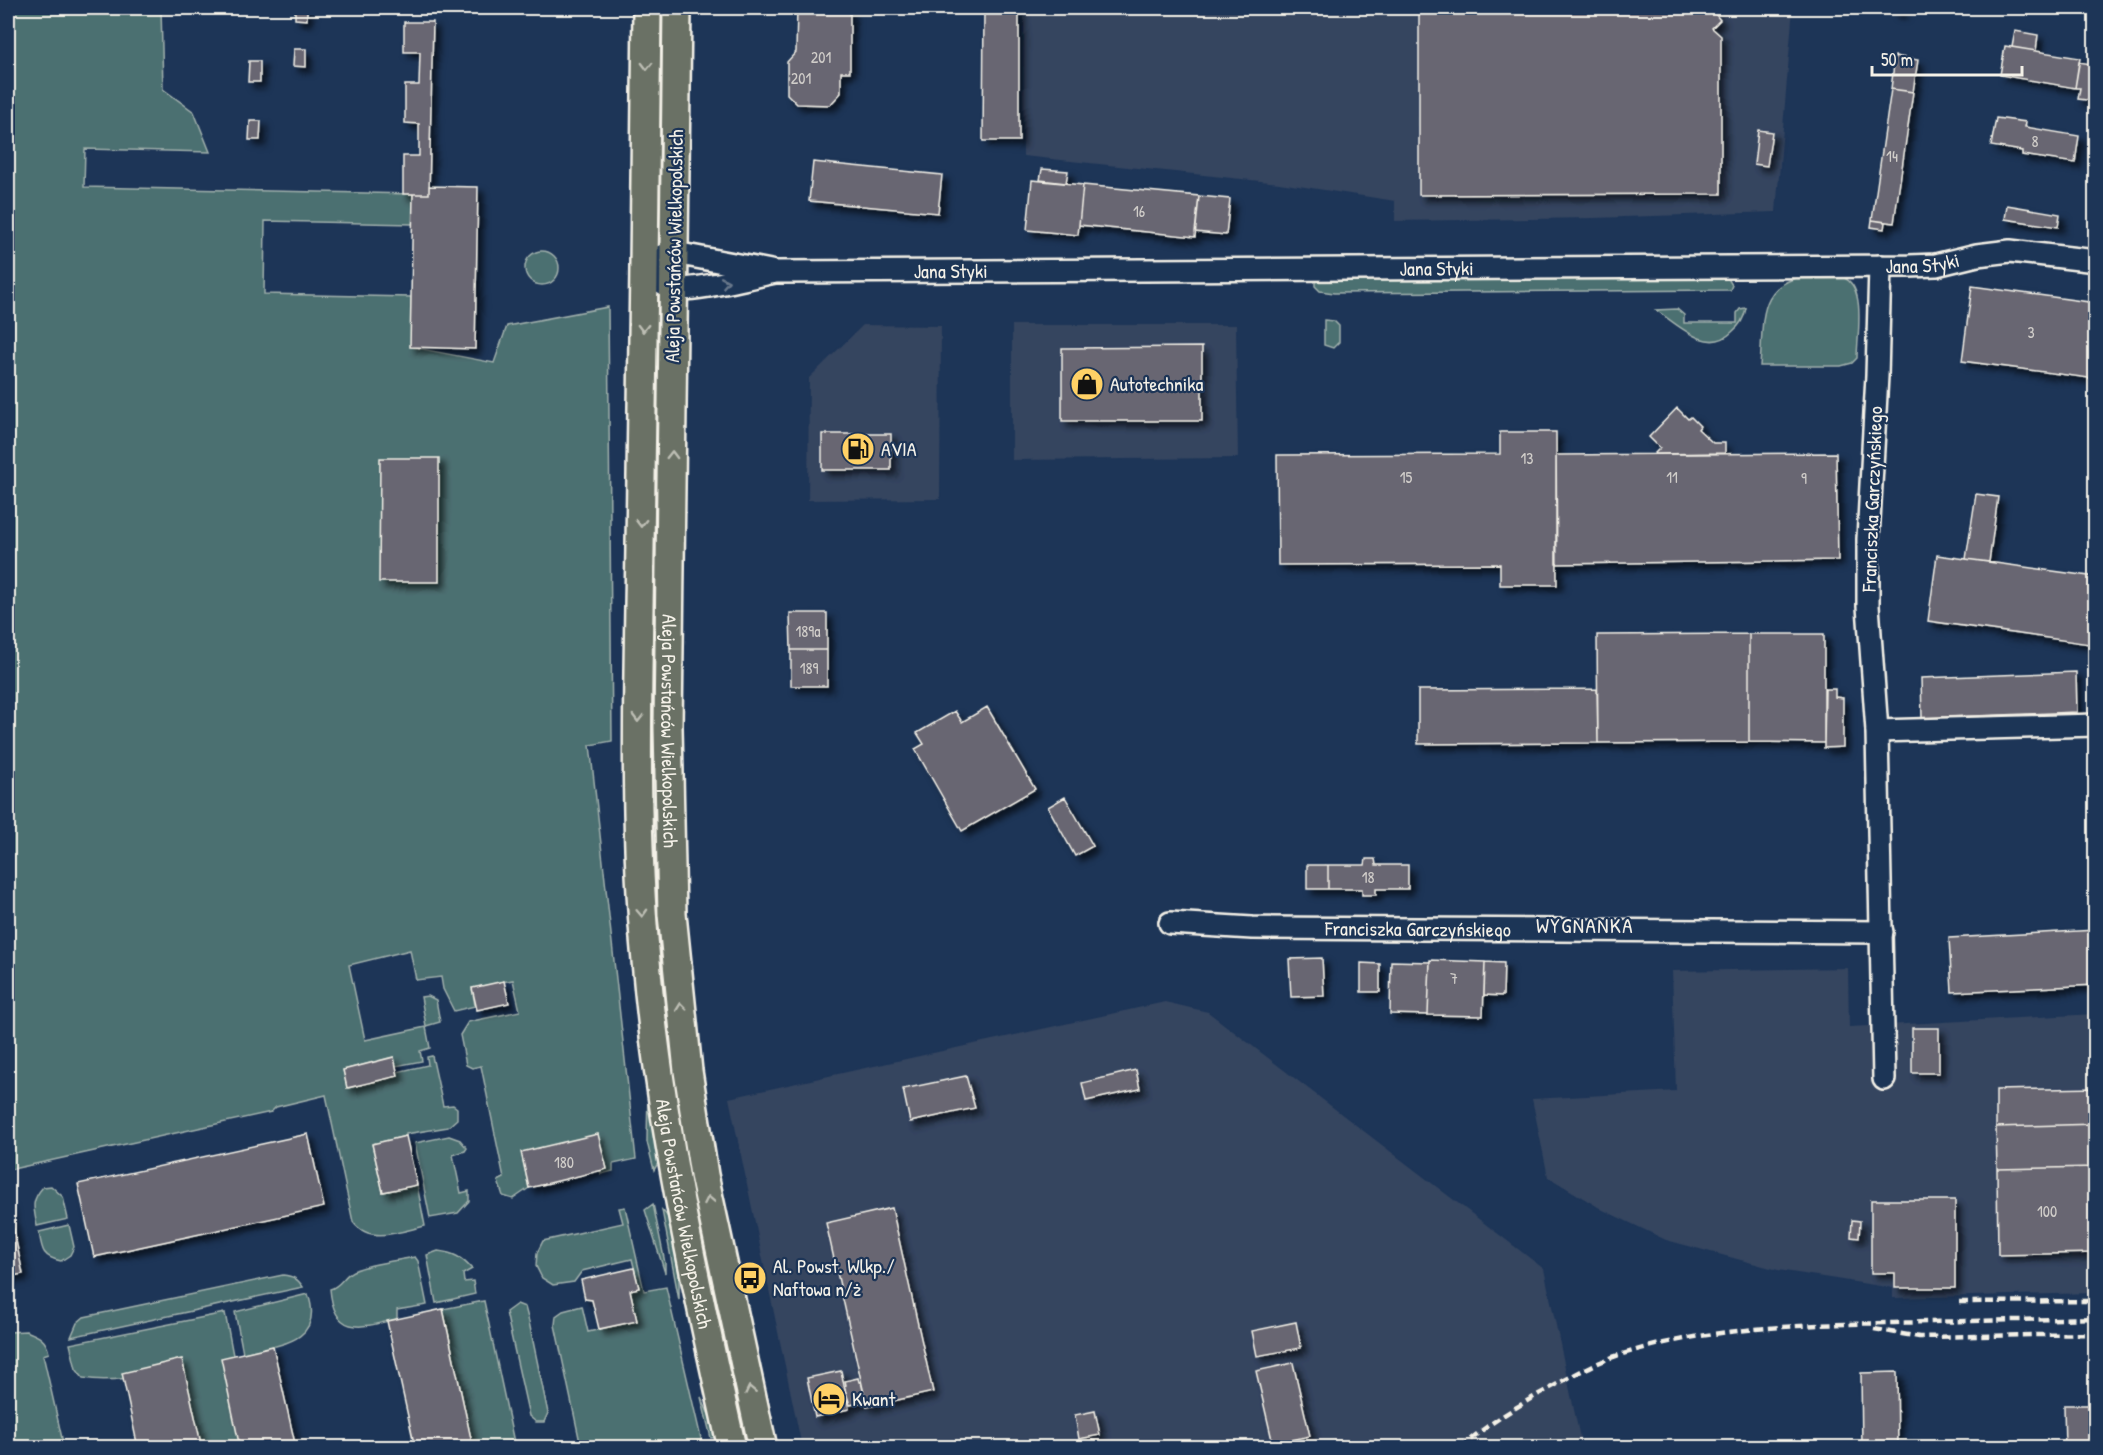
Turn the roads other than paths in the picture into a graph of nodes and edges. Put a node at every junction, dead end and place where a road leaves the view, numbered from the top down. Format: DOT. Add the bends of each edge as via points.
graph roads {
  1 [pos="648,8"];
  2 [pos="677,8"];
  3 [pos="675,252"];
  4 [pos="2096,261"];
  5 [pos="1880,266"];
  6 [pos="644,269"];
  7 [pos="776,272"];
  8 [pos="674,289"];
  9 [pos="2096,725"];
  10 [pos="1877,731"];
  11 [pos="1170,923"];
  12 [pos="1881,932"];
  13 [pos="1884,1079"];
  14 [pos="732,1448"];
  15 [pos="763,1448"];
  1 -- 6 [label="main road, Aleja Powstańców Wielkopolskich, one-way"];
  2 -- 3 [label="main road, Aleja Powstańców Wielkopolskich"];
  3 -- 6 [label="street" via="661,256"];
  3 -- 7 [label="street, Jana Styki"];
  3 -- 8 [label="main road, Aleja Powstańców Wielkopolskich"];
  4 -- 5 [label="street, Jana Styki" via="2010,251 1935,265"];
  5 -- 7 [label="street, Jana Styki"];
  5 -- 10 [label="street, Franciszka Garczyńskiego" via="1868,539"];
  6 -- 8 [label="street"];
  6 -- 14 [label="main road, Aleja Powstańców Wielkopolskich, one-way" via="638,755 645,957 669,1148"];
  8 -- 7 [label="street, Jana Styki, one-way"];
  15 -- 8 [label="main road, Aleja Powstańców Wielkopolskich, one-way" via="704,1175 673,934 668,727"];
  9 -- 10 [label="street"];
  10 -- 12 [label="street, Franciszka Garczyńskiego"];
  11 -- 12 [label="street, Franciszka Garczyńskiego" via="1264,928"];
  12 -- 13 [label="street, Franciszka Garczyńskiego"];
}
